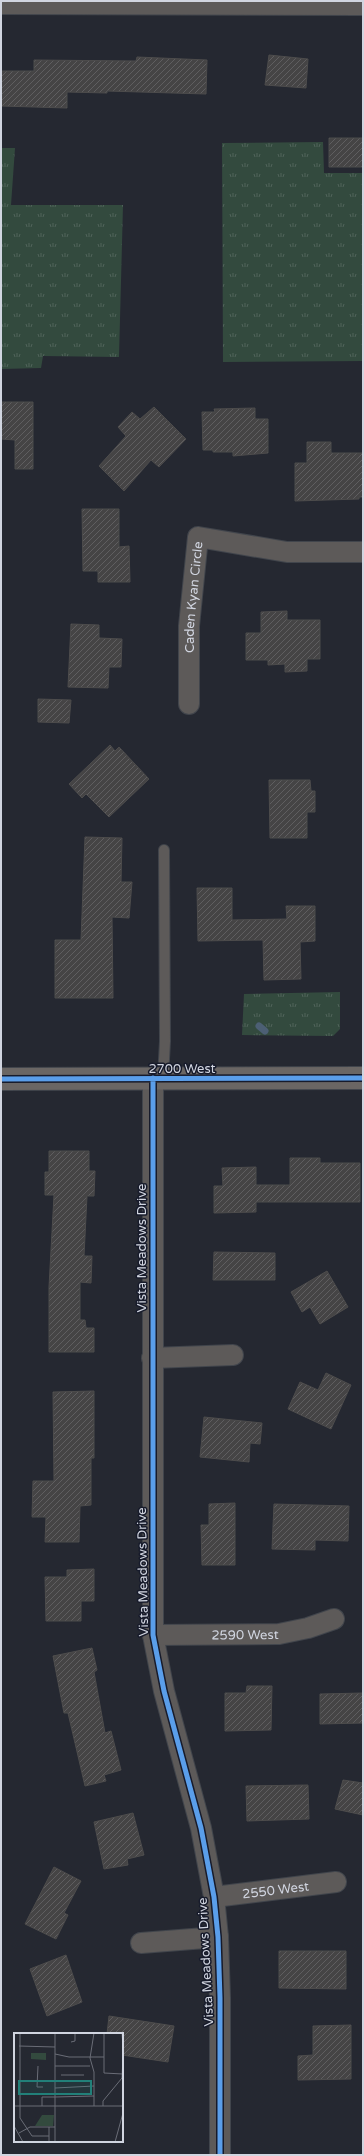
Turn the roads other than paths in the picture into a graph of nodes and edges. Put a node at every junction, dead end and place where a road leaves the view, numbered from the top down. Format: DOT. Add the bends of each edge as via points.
graph roads {
  1 [pos="1,4"];
  2 [pos="363,5"];
  3 [pos="363,552"];
  4 [pos="189,704"];
  5 [pos="164,850"];
  6 [pos="158,1078"];
  7 [pos="363,1078"];
  8 [pos="1,1079"];
  9 [pos="233,1355"];
  10 [pos="152,1358"];
  11 [pos="334,1619"];
  12 [pos="153,1635"];
  13 [pos="336,1882"];
  14 [pos="214,1897"];
  15 [pos="218,1937"];
  16 [pos="141,1943"];
  17 [pos="220,2155"];
  1 -- 2 [label="street"];
  3 -- 4 [label="street, Caden Kyan Circle" via="286,552 198,537 189,626"];
  5 -- 6 [label="lane" via="165,1041"];
  6 -- 7 [label="main road, 2700 West"];
  6 -- 8 [label="main road, 2700 West"];
  6 -- 10 [label="street, Vista Meadows Drive"];
  9 -- 10 [label="street"];
  10 -- 12 [label="street, Vista Meadows Drive"];
  11 -- 12 [label="street, 2590 West" via="279,1634"];
  12 -- 14 [label="street, Vista Meadows Drive" via="164,1691 201,1828"];
  13 -- 14 [label="street, 2550 West"];
  14 -- 15 [label="street, Vista Meadows Drive"];
  15 -- 16 [label="street, Vista Meadows Drive"];
  15 -- 17 [label="street, Vista Meadows Drive"];
}
